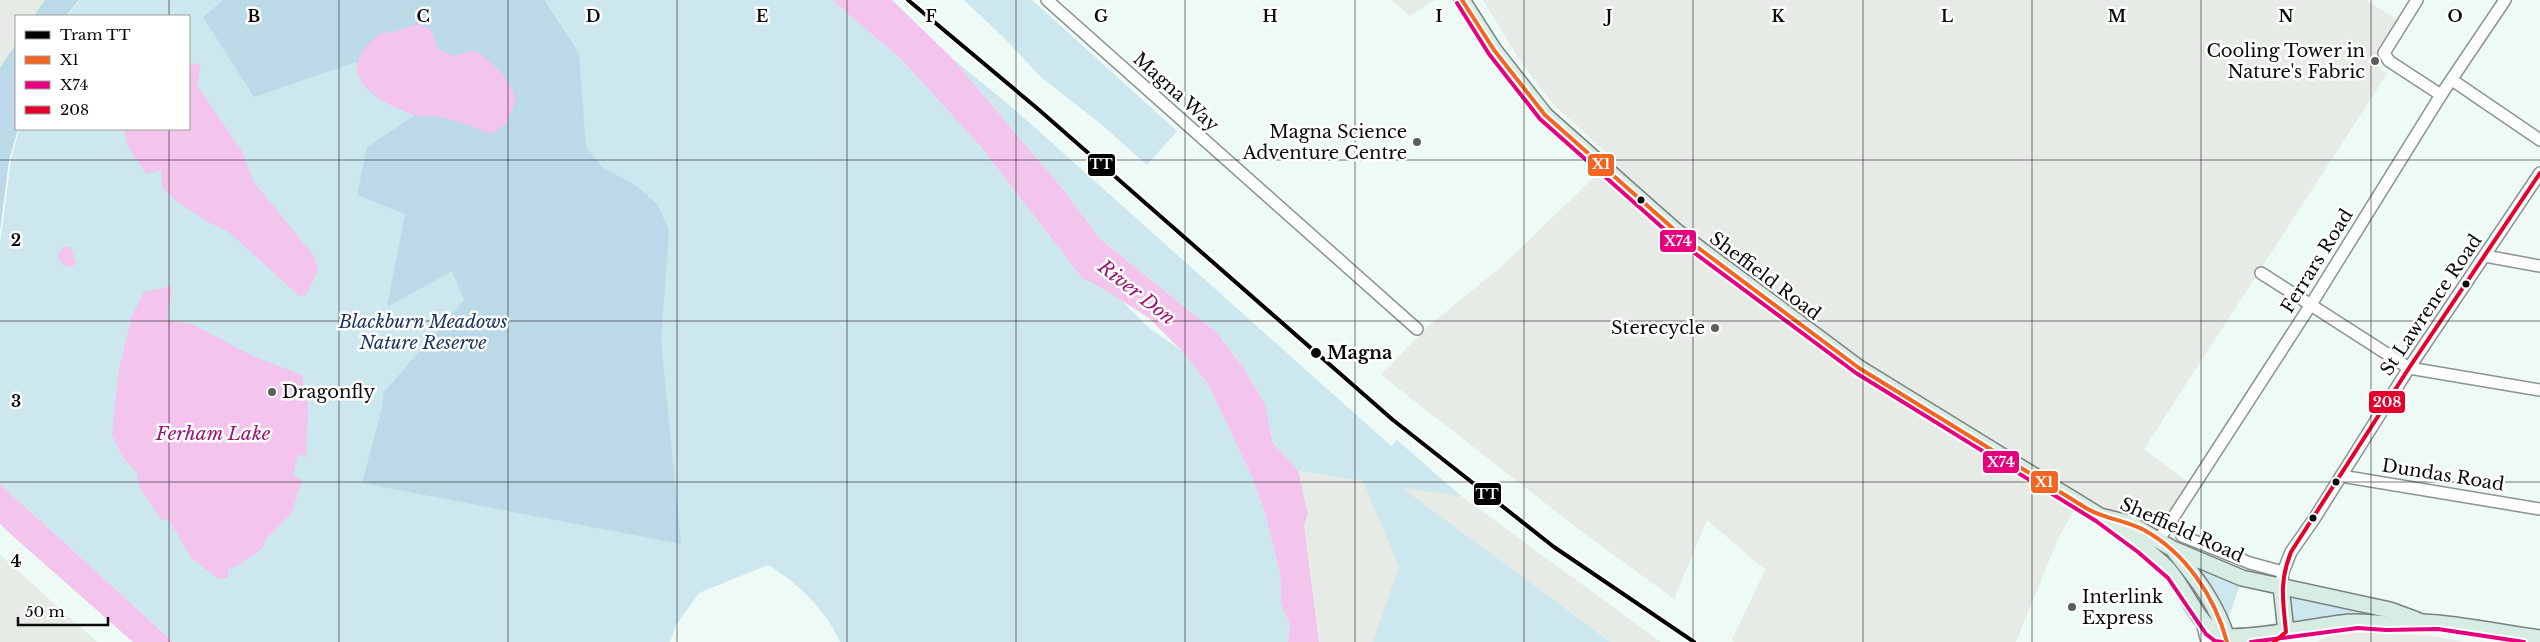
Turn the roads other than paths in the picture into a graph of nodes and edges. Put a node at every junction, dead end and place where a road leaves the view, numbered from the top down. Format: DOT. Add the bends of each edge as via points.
graph roads {
  1 [pos="1047,0"];
  2 [pos="1462,0"];
  3 [pos="2417,0"];
  4 [pos="2505,0"];
  5 [pos="2452,80"];
  6 [pos="2441,96"];
  7 [pos="2540,140"];
  8 [pos="2540,173"];
  9 [pos="2484,256"];
  10 [pos="2540,266"];
  11 [pos="2261,273"];
  12 [pos="2310,306"];
  13 [pos="1416,329"];
  14 [pos="2409,368"];
  15 [pos="2540,390"];
  16 [pos="2341,476"];
  17 [pos="2540,509"];
  18 [pos="2100,516"];
  19 [pos="2182,536"];
  20 [pos="2158,541"];
  21 [pos="2173,549"];
  22 [pos="2167,567"];
  23 [pos="2282,579"];
  24 [pos="2201,617"];
  25 [pos="2423,622"];
  26 [pos="2286,632"];
  27 [pos="2540,638"];
  28 [pos="2227,641"];
  29 [pos="2208,642"];
  30 [pos="2274,642"];
  1 -- 13 [label="street, Magna Way"];
  2 -- 18 [label="main road, Sheffield Road" via="1494,50 1545,115 1677,232 1859,368"];
  3 -- 6 [label="street" via="2384,52 2389,61"];
  4 -- 5 [label="street, Ferrars Road"];
  5 -- 6 [label="street, Ferrars Road"];
  5 -- 7 [label="street"];
  6 -- 12 [label="street, Ferrars Road"];
  8 -- 9 [label="street, St Lawrence Road"];
  9 -- 10 [label="street"];
  9 -- 14 [label="street, St Lawrence Road"];
  11 -- 12 [label="street"];
  12 -- 14 [label="street"];
  12 -- 20 [label="street, Ferrars Road"];
  14 -- 15 [label="street"];
  14 -- 16 [label="street, St Lawrence Road"];
  16 -- 17 [label="street, Dundas Road"];
  16 -- 23 [label="street, St Lawrence Road" via="2291,552"];
  18 -- 20 [label="main road, Sheffield Road" via="2128,523"];
  18 -- 22 [label="main road, Sheffield Road"];
  19 -- 23 [label="street, Sheffield Road"];
  20 -- 21 [label="main road, Sheffield Road"];
  20 -- 22 [label="main road" via="2157,550"];
  21 -- 23 [label="main road, Sheffield Road" via="2242,578"];
  21 -- 28 [label="main road" via="2213,604"];
  22 -- 24 [label="main road, Sheffield Road"];
  23 -- 25 [label="main road, Sheffield Road"];
  23 -- 26 [label="main road"];
  24 -- 28 [label="main road, Sheffield Road" via="2210,629"];
  24 -- 29 [label="street"];
  25 -- 26 [label="main road, Sheffield Road" via="2344,622"];
  25 -- 27 [label="main road, Sheffield Road"];
  26 -- 28 [label="main road, Sheffield Road"];
  26 -- 30 [label="main road"];
}
